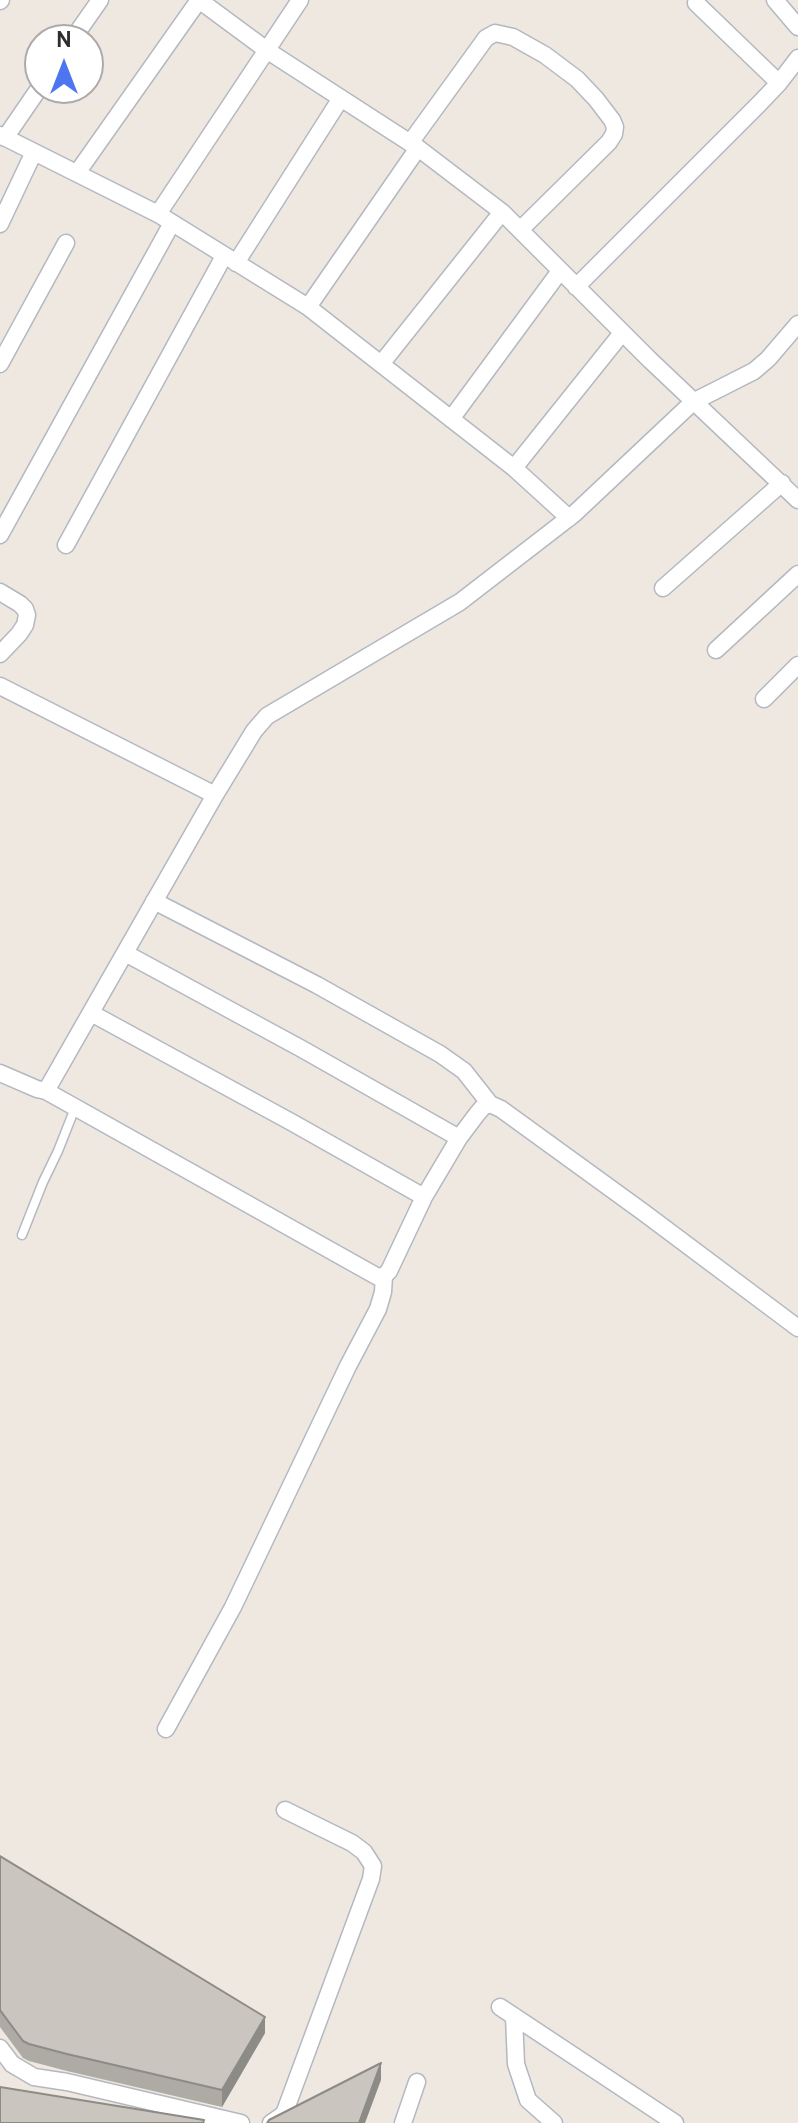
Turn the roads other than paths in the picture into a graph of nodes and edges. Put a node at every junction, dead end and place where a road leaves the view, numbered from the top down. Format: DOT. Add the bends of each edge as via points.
graph roads {
  1 [pos="100,0"];
  2 [pos="199,0"];
  3 [pos="300,0"];
  4 [pos="775,0"];
  5 [pos="696,3"];
  6 [pos="83,24"];
  7 [pos="798,27"];
  8 [pos="268,51"];
  9 [pos="798,58"];
  10 [pos="779,83"];
  11 [pos="341,98"];
  12 [pos="27,104"];
  13 [pos="3,136"];
  14 [pos="414,145"];
  15 [pos="34,152"];
  16 [pos="77,173"];
  17 [pos="502,212"];
  18 [pos="165,219"];
  19 [pos="0,224"];
  20 [pos="520,230"];
  21 [pos="66,243"];
  22 [pos="230,260"];
  23 [pos="560,271"];
  24 [pos="576,287"];
  25 [pos="308,307"];
  26 [pos="798,324"];
  27 [pos="622,333"];
  28 [pos="0,364"];
  29 [pos="381,364"];
  30 [pos="693,402"];
  31 [pos="451,419"];
  32 [pos="514,468"];
  33 [pos="782,483"];
  34 [pos="798,500"];
  35 [pos="569,518"];
  36 [pos="0,535"];
  37 [pos="66,545"];
  38 [pos="798,574"];
  39 [pos="663,588"];
  40 [pos="0,592"];
  41 [pos="716,650"];
  42 [pos="0,654"];
  43 [pos="798,665"];
  44 [pos="0,686"];
  45 [pos="764,699"];
  46 [pos="215,795"];
  47 [pos="154,901"];
  48 [pos="125,953"];
  49 [pos="91,1013"];
  50 [pos="0,1073"];
  51 [pos="46,1091"];
  52 [pos="490,1104"];
  53 [pos="75,1107"];
  54 [pos="459,1138"];
  55 [pos="424,1197"];
  56 [pos="22,1235"];
  57 [pos="384,1276"];
  58 [pos="798,1328"];
  59 [pos="166,1729"];
  60 [pos="285,1810"];
  61 [pos="0,2048"];
  62 [pos="417,2082"];
  63 [pos="241,2123"];
  64 [pos="271,2123"];
  65 [pos="403,2123"];
  66 [pos="554,2123"];
  67 [pos="675,2123"];
  1 -- 6 [label="street"];
  2 -- 8 [label="street"];
  2 -- 16 [label="street"];
  3 -- 8 [label="street"];
  4 -- 7 [label="street"];
  5 -- 10 [label="street"];
  8 -- 11 [label="street"];
  8 -- 18 [label="street"];
  9 -- 10 [label="street"];
  10 -- 24 [label="street"];
  11 -- 14 [label="street"];
  11 -- 22 [label="street"];
  12 -- 13 [label="street"];
  13 -- 15 [label="street"];
  14 -- 17 [label="street"];
  14 -- 20 [label="street" via="486,38 495,33 513,37 577,79 612,120 614,134"];
  14 -- 25 [label="street"];
  15 -- 16 [label="street"];
  15 -- 19 [label="street"];
  16 -- 18 [label="street"];
  17 -- 20 [label="street"];
  17 -- 29 [label="street"];
  18 -- 22 [label="street"];
  18 -- 36 [label="street"];
  20 -- 23 [label="street"];
  21 -- 28 [label="street"];
  22 -- 25 [label="street"];
  22 -- 37 [label="street"];
  23 -- 24 [label="street"];
  23 -- 31 [label="street"];
  24 -- 27 [label="street"];
  25 -- 29 [label="street"];
  26 -- 30 [label="street" via="754,371"];
  27 -- 30 [label="street"];
  27 -- 32 [label="street"];
  29 -- 31 [label="street"];
  30 -- 33 [label="street"];
  30 -- 35 [label="street"];
  31 -- 32 [label="street"];
  32 -- 35 [label="street"];
  33 -- 34 [label="street"];
  33 -- 39 [label="street"];
  35 -- 46 [label="street" via="460,602 267,716"];
  38 -- 41 [label="street"];
  40 -- 42 [label="street" via="27,615 19,634"];
  43 -- 45 [label="street"];
  44 -- 46 [label="street"];
  46 -- 47 [label="street"];
  47 -- 48 [label="street"];
  47 -- 52 [label="street" via="440,1054 464,1071"];
  48 -- 49 [label="street"];
  48 -- 54 [label="street"];
  49 -- 51 [label="street"];
  49 -- 55 [label="street"];
  50 -- 51 [label="street"];
  51 -- 53 [label="street"];
  52 -- 54 [label="street"];
  52 -- 58 [label="street"];
  53 -- 56 [label="lane"];
  53 -- 57 [label="street" via="371,1274"];
  54 -- 55 [label="street"];
  55 -- 57 [label="street"];
  57 -- 59 [label="street" via="378,1309 233,1607"];
  60 -- 64 [label="street" via="352,1843 373,1866 284,2114"];
  61 -- 63 [label="street" via="12,2064 34,2077"];
  62 -- 65 [label="street"];
  66 -- 67 [label="street" via="528,2100 507,2012"];
}
